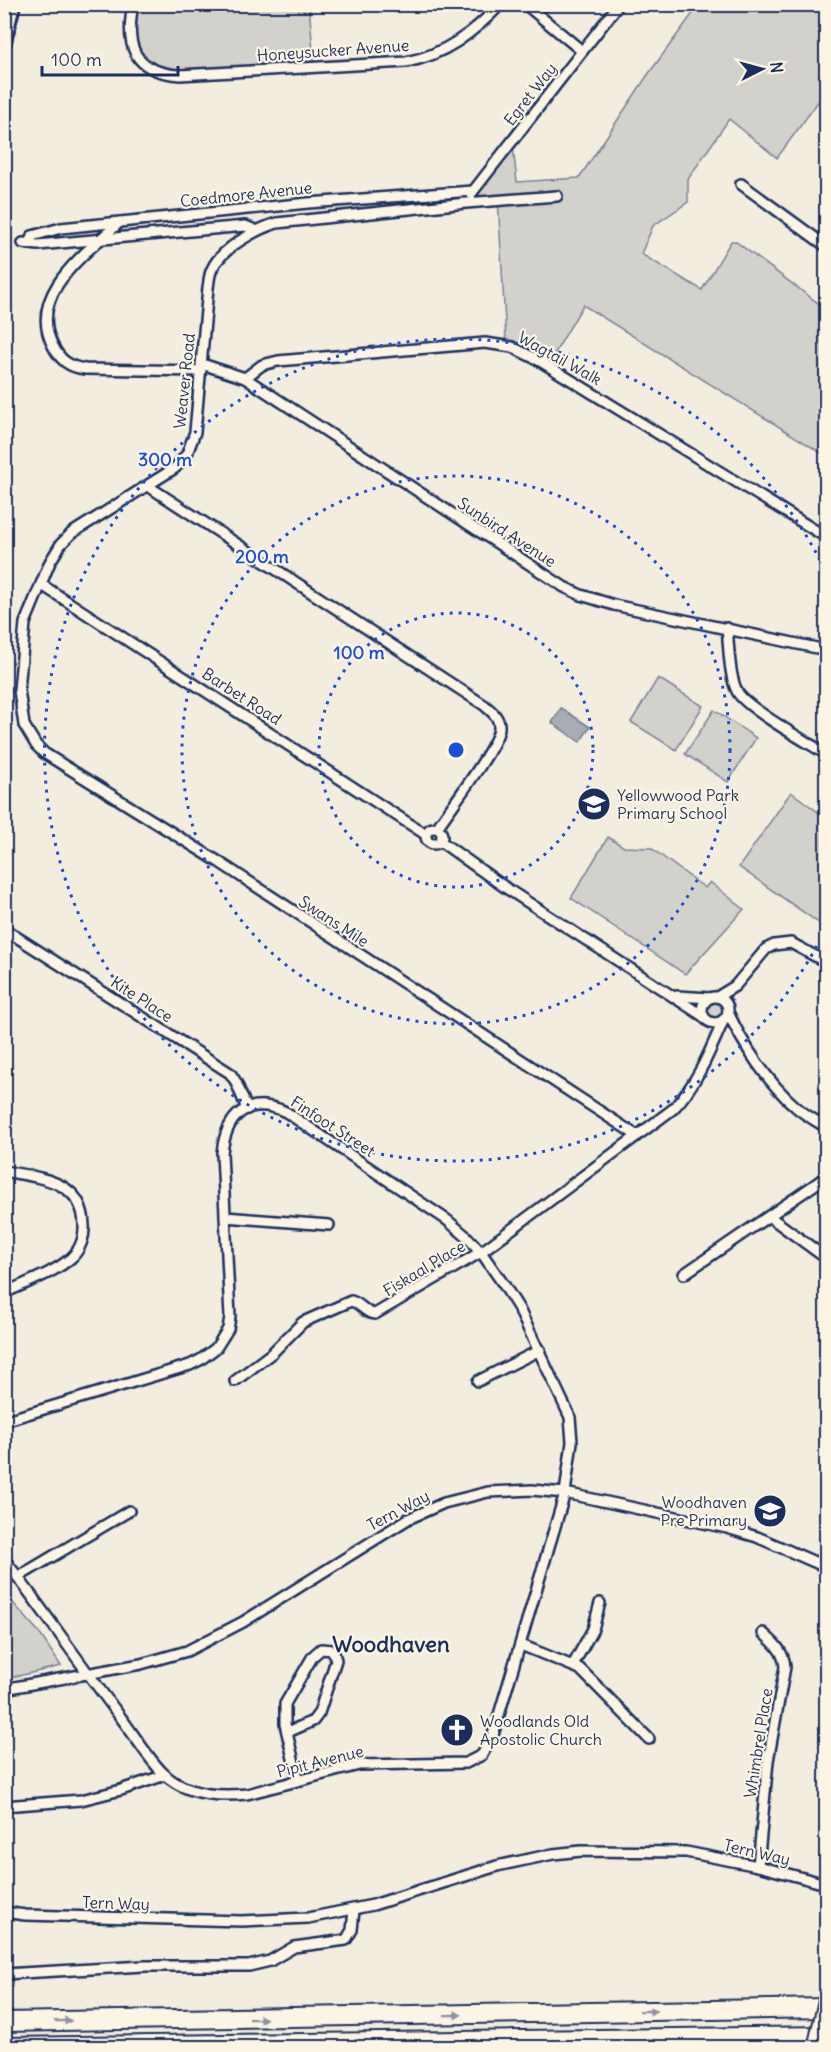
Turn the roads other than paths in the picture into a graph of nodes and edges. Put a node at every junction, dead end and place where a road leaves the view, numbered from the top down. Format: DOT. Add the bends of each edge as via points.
graph roads {
  1 [pos="133,4"];
  2 [pos="501,4"];
  3 [pos="525,4"];
  4 [pos="620,4"];
  5 [pos="582,51"];
  6 [pos="741,184"];
  7 [pos="474,191"];
  8 [pos="557,196"];
  9 [pos="466,203"];
  10 [pos="120,222"];
  11 [pos="255,230"];
  12 [pos="101,239"];
  13 [pos="826,246"];
  14 [pos="208,288"];
  15 [pos="201,368"];
  16 [pos="245,378"];
  17 [pos="148,486"];
  18 [pos="826,537"];
  19 [pos="42,585"];
  20 [pos="727,628"];
  21 [pos="826,650"];
  22 [pos="24,725"];
  23 [pos="826,754"];
  24 [pos="437,828"];
  25 [pos="425,834"];
  26 [pos="440,841"];
  27 [pos="4,929"];
  28 [pos="826,962"];
  29 [pos="735,986"];
  30 [pos="675,996"];
  31 [pos="713,998"];
  32 [pos="703,1016"];
  33 [pos="722,1019"];
  34 [pos="740,1038"];
  35 [pos="247,1109"];
  36 [pos="826,1127"];
  37 [pos="636,1135"];
  38 [pos="4,1171"];
  39 [pos="826,1178"];
  40 [pos="225,1217"];
  41 [pos="770,1217"];
  42 [pos="329,1225"];
  43 [pos="481,1252"];
  44 [pos="826,1258"];
  45 [pos="684,1274"];
  46 [pos="4,1293"];
  47 [pos="540,1350"];
  48 [pos="478,1381"];
  49 [pos="235,1382"];
  50 [pos="4,1421"];
  51 [pos="566,1493"];
  52 [pos="129,1511"];
  53 [pos="4,1559"];
  54 [pos="826,1567"];
  55 [pos="18,1577"];
  56 [pos="600,1603"];
  57 [pos="763,1633"];
  58 [pos="521,1645"];
  59 [pos="573,1665"];
  60 [pos="87,1673"];
  61 [pos="4,1689"];
  62 [pos="288,1732"];
  63 [pos="649,1739"];
  64 [pos="165,1775"];
  65 [pos="298,1780"];
  66 [pos="4,1806"];
  67 [pos="759,1866"];
  68 [pos="826,1884"];
  69 [pos="354,1910"];
  70 [pos="4,1912"];
  71 [pos="4,1974"];
  72 [pos="826,1996"];
  73 [pos="826,2008"];
  74 [pos="4,2022"];
  75 [pos="826,2036"];
  76 [pos="141,2045"];
  77 [pos="4,2047"];
  78 [pos="104,2048"];
  79 [pos="814,2048"];
  1 -- 2 [label="street, Honeysucker Avenue" via="129,29 132,50 146,66 180,75 422,59 456,42"];
  3 -- 5 [label="street"];
  4 -- 5 [label="street, Egret Way"];
  5 -- 7 [label="street, Egret Way"];
  6 -- 13 [label="street"];
  7 -- 9 [label="street, Egret Way"];
  7 -- 10 [label="street, Coedmore Avenue"];
  8 -- 9 [label="street, Coedmore Avenue"];
  9 -- 11 [label="street, Coedmore Avenue" via="277,223"];
  10 -- 12 [label="street, Sunbird Avenue"];
  10 -- 12 [label="street, Coedmore Avenue" via="62,228 32,236 26,244"];
  11 -- 12 [label="street" via="245,226"];
  11 -- 14 [label="street, Coedmore Avenue" via="216,263"];
  12 -- 15 [label="street, Sunbird Avenue" via="60,280 51,296 46,328 58,357 70,366 85,369"];
  14 -- 15 [label="street, Weaver Road"];
  15 -- 16 [label="street, Sunbird Avenue"];
  15 -- 17 [label="street, Weaver Road" via="195,432 187,454 182,462"];
  16 -- 18 [label="street, Wagtail Walk" via="262,365 278,361 504,344 540,361"];
  16 -- 20 [label="street, Sunbird Avenue" via="564,587 614,604"];
  17 -- 19 [label="street, Weaver Road" via="66,539 50,562"];
  17 -- 24 [label="street" via="495,715 499,728 491,748"];
  19 -- 22 [label="street, Weaver Road" via="22,640 19,690"];
  19 -- 25 [label="street, Barbet Road"];
  20 -- 21 [label="street, Sunbird Avenue"];
  20 -- 23 [label="street" via="738,694"];
  22 -- 37 [label="street, Swans Mile" via="44,753 219,862"];
  24 -- 25 [label="street" via="428,829"];
  24 -- 26 [label="street" via="442,834"];
  25 -- 26 [label="street" via="431,843"];
  26 -- 30 [label="street"];
  27 -- 35 [label="street, Kite Place" via="230,1073"];
  28 -- 29 [label="street" via="791,943 774,945 766,949"];
  29 -- 31 [label="street"];
  29 -- 33 [label="street"];
  30 -- 31 [label="street"];
  30 -- 32 [label="street"];
  31 -- 32 [label="street" via="704,1004"];
  31 -- 33 [label="street" via="724,1001"];
  32 -- 33 [label="street"];
  33 -- 34 [label="street"];
  33 -- 34 [label="street"];
  33 -- 37 [label="street" via="683,1097 673,1109"];
  34 -- 36 [label="street" via="787,1098"];
  35 -- 40 [label="street" via="237,1115 225,1134"];
  35 -- 43 [label="street, Finfoot Street" via="269,1106 286,1112 447,1220"];
  37 -- 43 [label="street"];
  38 -- 46 [label="street" via="64,1186 78,1202 84,1225 82,1240 71,1258"];
  39 -- 41 [label="street"];
  40 -- 42 [label="street"];
  40 -- 50 [label="street" via="230,1317 228,1329 216,1348 190,1365"];
  41 -- 44 [label="street"];
  41 -- 45 [label="street"];
  43 -- 47 [label="street, Finfoot Street"];
  43 -- 49 [label="street, Fiskaal Place" via="375,1314 351,1301 303,1322"];
  47 -- 48 [label="street"];
  47 -- 51 [label="street, Finfoot Street" via="570,1417 572,1442"];
  51 -- 54 [label="street, Tern Way" via="727,1528"];
  51 -- 58 [label="street, Pipit Avenue"];
  51 -- 60 [label="street, Tern Way" via="510,1490 444,1503 408,1519 201,1645 169,1658"];
  52 -- 55 [label="street"];
  53 -- 55 [label="street"];
  55 -- 60 [label="street"];
  56 -- 59 [label="street" via="593,1629"];
  57 -- 67 [label="street, Whimbrel Place" via="777,1645 785,1667 768,1761"];
  58 -- 59 [label="street"];
  58 -- 65 [label="street, Pipit Avenue" via="493,1735 478,1758 455,1764 359,1765"];
  59 -- 63 [label="street" via="586,1673"];
  60 -- 61 [label="street, Tern Way"];
  60 -- 64 [label="street, Pipit Avenue"];
  62 -- 62 [label="street" via="284,1711 288,1697 313,1656 321,1649 333,1650 336,1660 319,1713"];
  62 -- 65 [label="street"];
  64 -- 65 [label="street, Pipit Avenue" via="198,1792 230,1796"];
  64 -- 66 [label="street" via="81,1800"];
  67 -- 68 [label="street, Tern Way"];
  67 -- 69 [label="street, Tern Way" via="687,1852 562,1853 497,1866"];
  69 -- 70 [label="street, Tern Way" via="308,1918 242,1921"];
  69 -- 71 [label="street" via="352,1930 346,1940 294,1947 259,1964"];
  72 -- 79 [label="street, bridge"];
  74 -- 73 [label="highway, one-way"];
  75 -- 76 [label="highway"];
  76 -- 77 [label="highway"];
  76 -- 78 [label="highway"];
}
